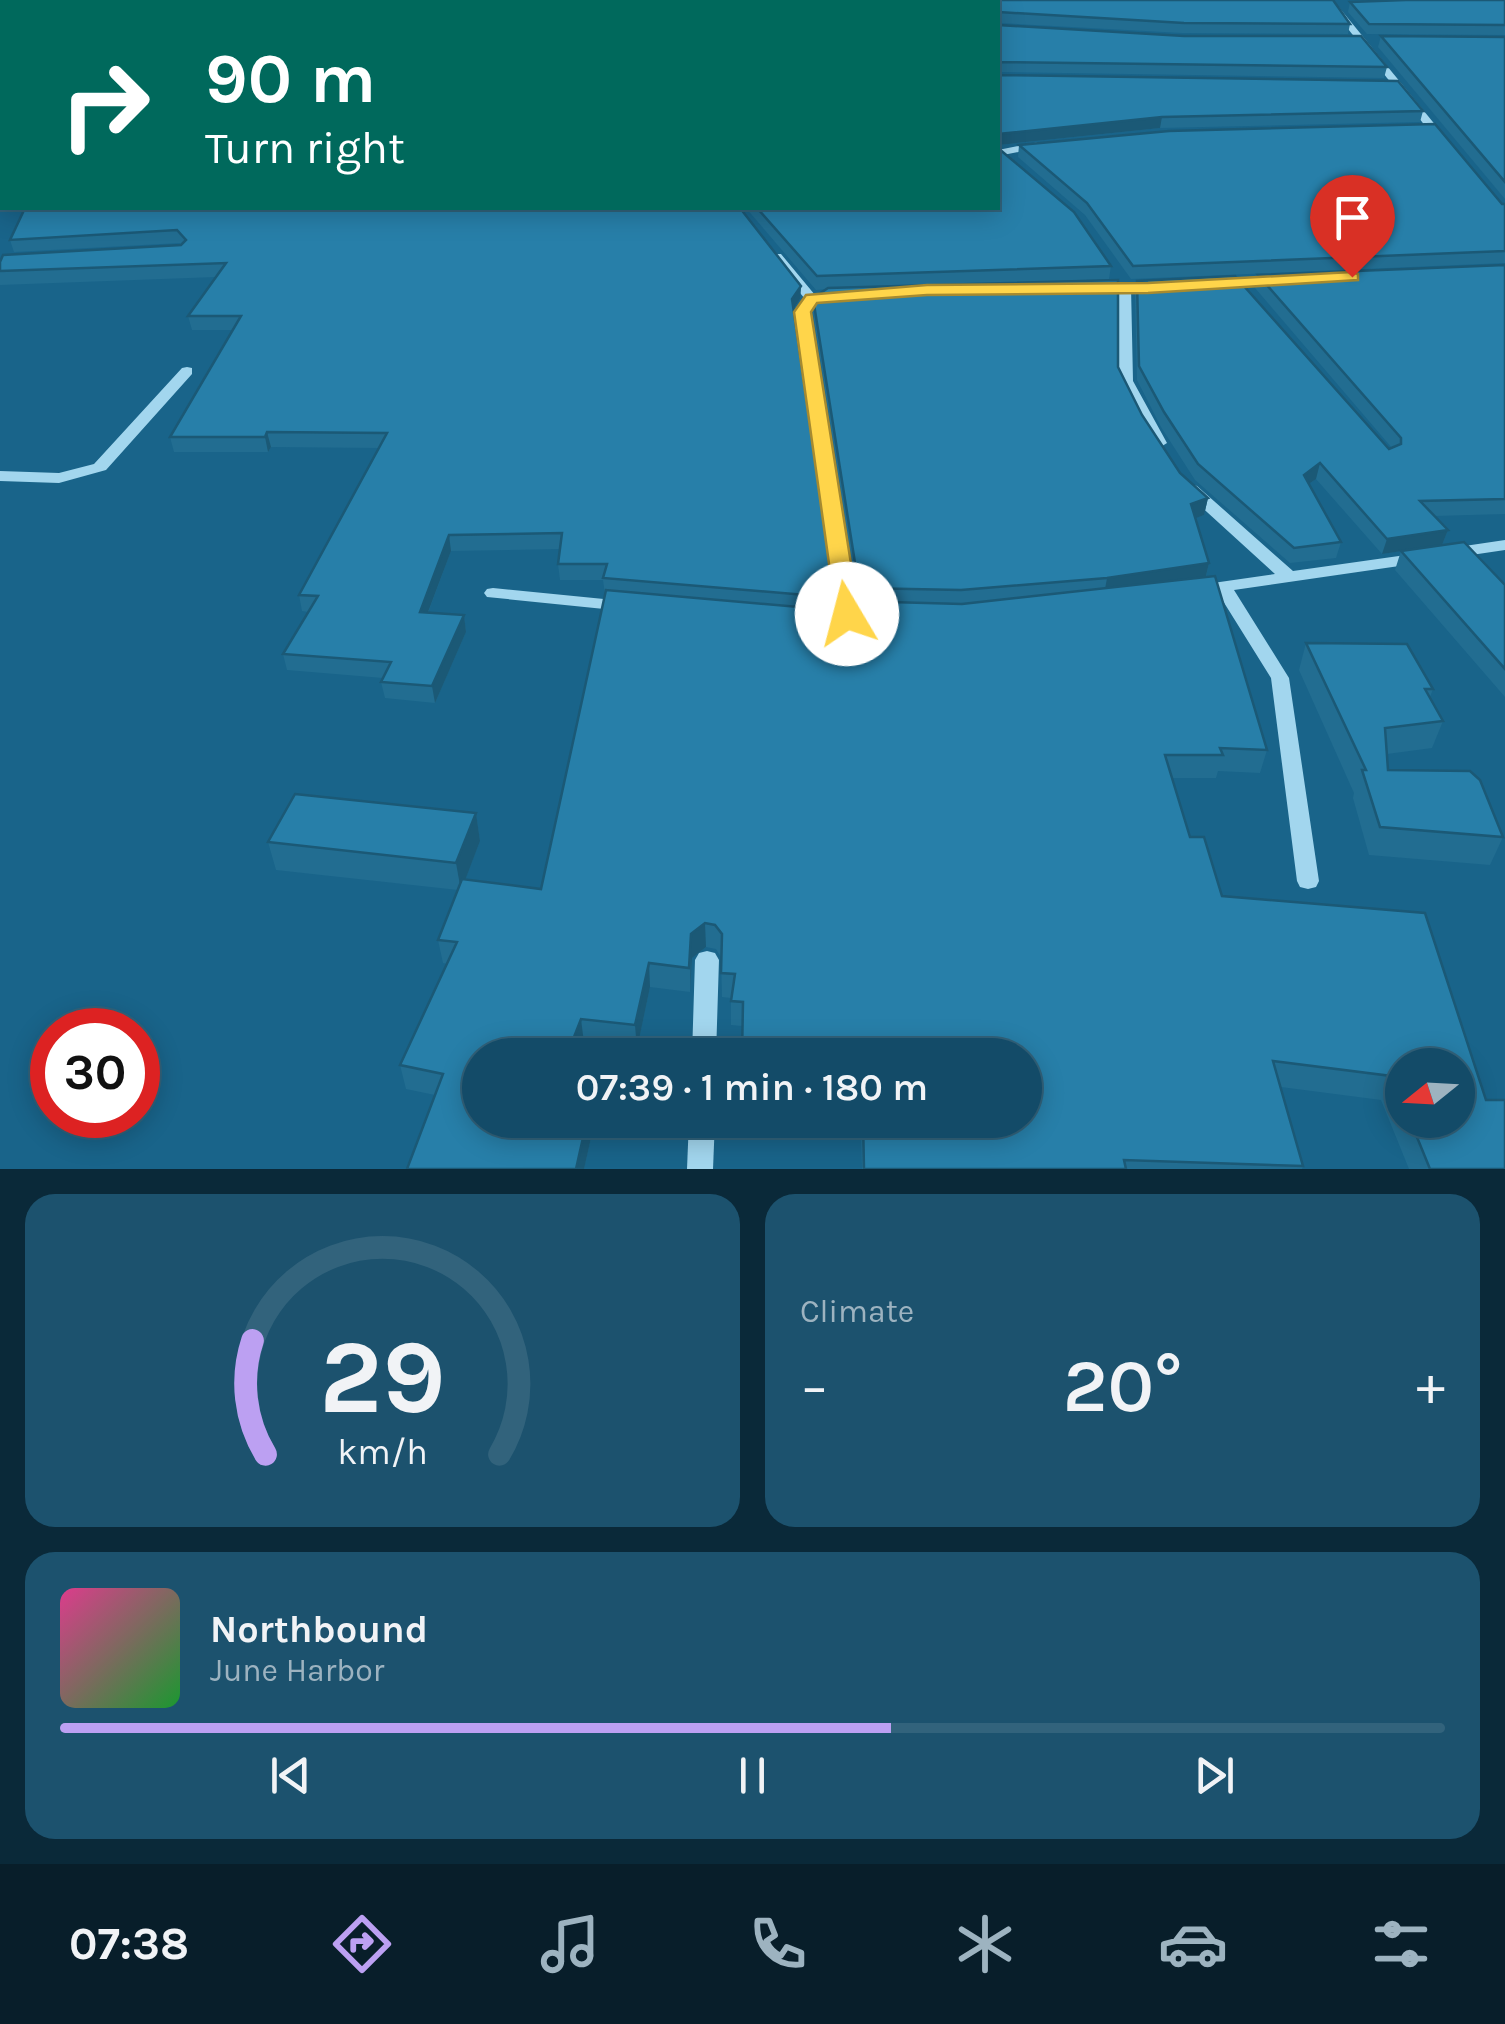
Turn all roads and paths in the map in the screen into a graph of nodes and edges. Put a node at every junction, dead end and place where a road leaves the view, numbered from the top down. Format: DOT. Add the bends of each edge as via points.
graph roads {
  1 [pos="1332,3"];
  2 [pos="1354,6"];
  3 [pos="1343,42"];
  4 [pos="1362,43"];
  5 [pos="1380,43"];
  6 [pos="1382,85"];
  7 [pos="1400,86"];
  8 [pos="1434,129"];
  9 [pos="1414,130"];
  10 [pos="1053,144"];
  11 [pos="1000,152"];
  12 [pos="1000,154"];
  13 [pos="1456,157"];
  14 [pos="1013,166"];
  15 [pos="761,238"];
  16 [pos="1108,269"];
  17 [pos="1294,280"];
  18 [pos="1237,282"];
  19 [pos="1201,284"];
  20 [pos="1131,287"];
  21 [pos="1086,288"];
  22 [pos="847,294"];
  23 [pos="1249,297"];
  24 [pos="812,299"];
  25 [pos="186,371"];
  26 [pos="0,476"];
  27 [pos="1505,545"];
  28 [pos="1289,577"];
  29 [pos="1223,587"];
  30 [pos="493,593"];
  31 [pos="1172,594"];
  32 [pos="653,608"];
  33 [pos="848,617"];
  34 [pos="1308,882"];
  35 [pos="707,960"];
  36 [pos="705,1038"];
  37 [pos="701,1138"];
  38 [pos="700,1169"];
  1 -- 2 [label="street"];
  1 -- 4 [label="street"];
  3 -- 4 [label="street"];
  4 -- 5 [label="street"];
  4 -- 7 [label="street"];
  6 -- 7 [label="street"];
  7 -- 8 [label="street"];
  8 -- 9 [label="street"];
  8 -- 13 [label="street"];
  10 -- 11 [label="street"];
  12 -- 14 [label="street"];
  15 -- 24 [label="street"];
  16 -- 20 [label="street"];
  17 -- 18 [label="street"];
  18 -- 19 [label="street"];
  18 -- 23 [label="street"];
  20 -- 21 [label="street"];
  20 -- 28 [label="street" via="1126,381 1186,485"];
  22 -- 24 [label="street"];
  24 -- 33 [label="street" via="802,312"];
  25 -- 26 [label="street" via="100,468 59,478"];
  27 -- 28 [label="street"];
  28 -- 29 [label="street"];
  29 -- 31 [label="street"];
  29 -- 34 [label="street" via="1280,678"];
  30 -- 32 [label="street"];
  35 -- 36 [label="street"];
  37 -- 38 [label="street"];
}
